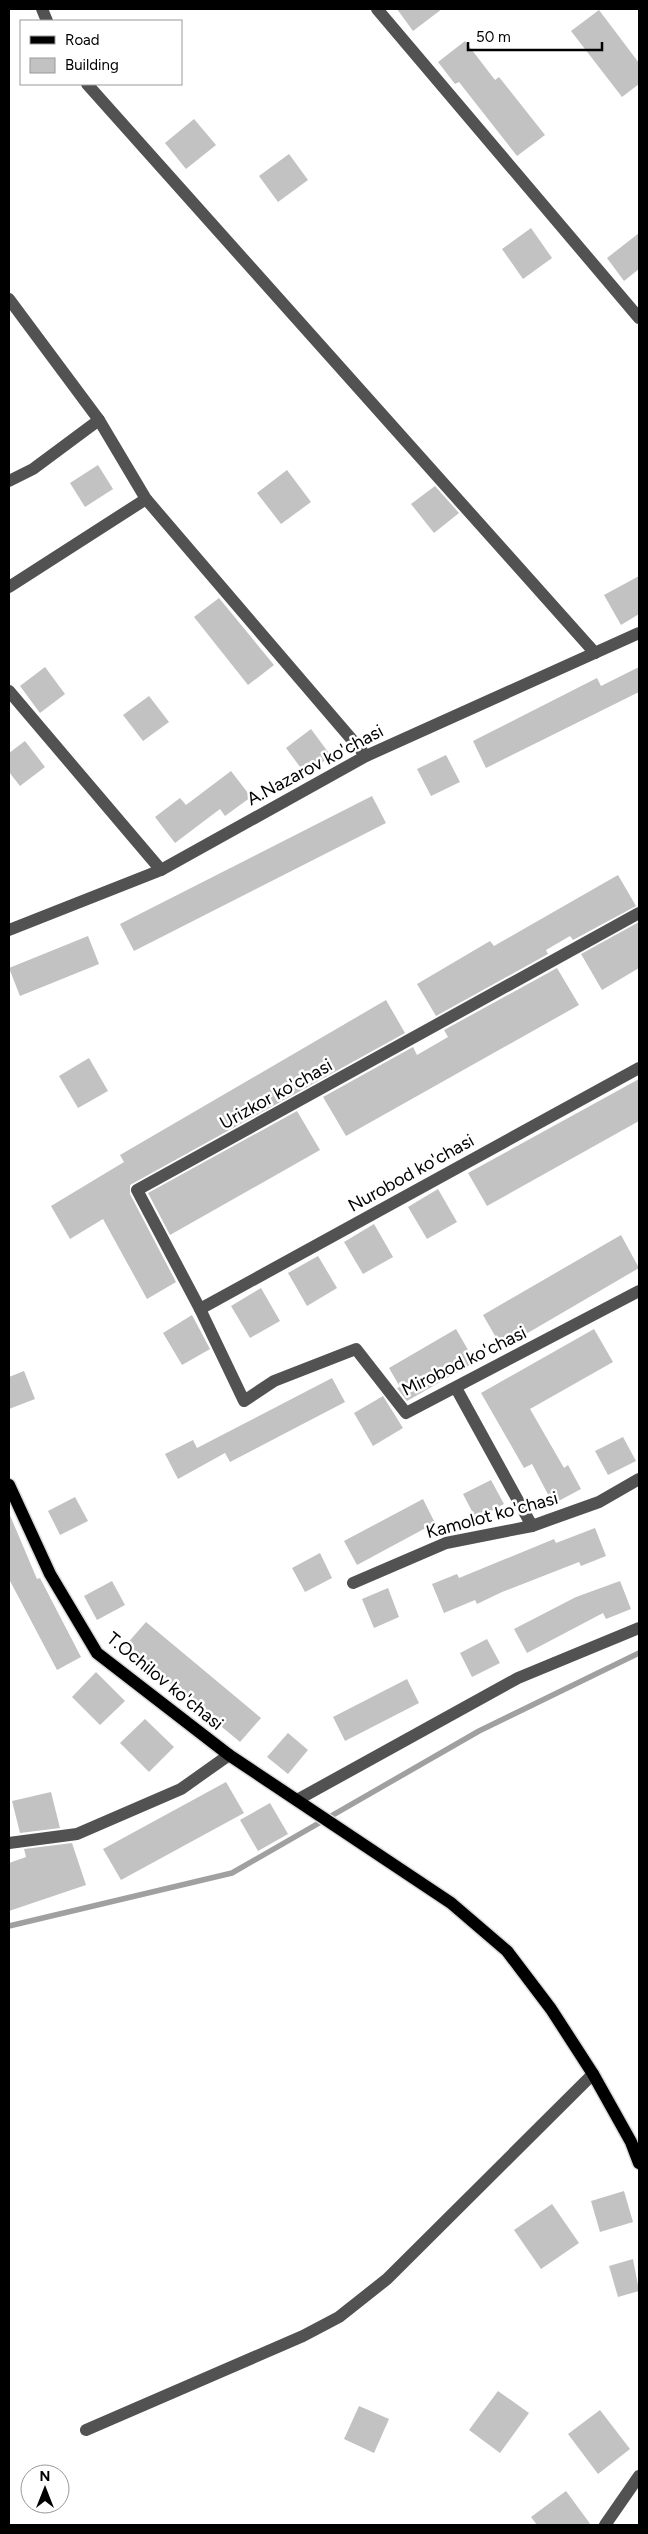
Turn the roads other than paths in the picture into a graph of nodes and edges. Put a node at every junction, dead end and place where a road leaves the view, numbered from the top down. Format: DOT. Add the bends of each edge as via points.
graph roads {
  1 [pos="377,9"];
  2 [pos="89,85"];
  3 [pos="9,299"];
  4 [pos="639,318"];
  5 [pos="98,420"];
  6 [pos="9,481"];
  7 [pos="146,498"];
  8 [pos="9,587"];
  9 [pos="639,633"];
  10 [pos="595,653"];
  11 [pos="9,691"];
  12 [pos="366,756"];
  13 [pos="161,870"];
  14 [pos="639,913"];
  15 [pos="9,930"];
  16 [pos="639,1068"];
  17 [pos="639,1291"];
  18 [pos="200,1309"];
  19 [pos="456,1388"];
  20 [pos="244,1401"];
  21 [pos="639,1480"];
  22 [pos="9,1485"];
  23 [pos="532,1526"];
  24 [pos="352,1582"];
  25 [pos="639,1628"];
  26 [pos="229,1755"];
  27 [pos="297,1800"];
  28 [pos="9,1843"];
  29 [pos="593,2074"];
  30 [pos="639,2163"];
  31 [pos="86,2430"];
  32 [pos="639,2476"];
  33 [pos="605,2525"];
  1 -- 4 [label="street"];
  2 -- 10 [label="street"];
  3 -- 5 [label="street"];
  5 -- 6 [label="street" via="33,469"];
  5 -- 7 [label="street"];
  7 -- 8 [label="street"];
  7 -- 12 [label="street"];
  9 -- 10 [label="street, A.Nazarov ko'chasi"];
  10 -- 12 [label="street, A.Nazarov ko'chasi"];
  11 -- 13 [label="street"];
  12 -- 13 [label="street, A.Nazarov ko'chasi"];
  13 -- 15 [label="street, A.Nazarov ko'chasi"];
  14 -- 18 [label="street, Urizkor ko'chasi" via="137,1190"];
  16 -- 18 [label="street, Nurobod ko'chasi"];
  17 -- 19 [label="street, Mirobod ko'chasi"];
  18 -- 20 [label="street, Urizkor ko'chasi"];
  19 -- 20 [label="street, Mirobod ko'chasi" via="406,1413 356,1349 274,1381"];
  19 -- 23 [label="street"];
  21 -- 23 [label="street, Kamolot ko'chasi" via="599,1502"];
  22 -- 26 [label="main road, T.Ochilov ko'chasi" via="50,1574 97,1653"];
  23 -- 24 [label="street, Kamolot ko'chasi" via="446,1543"];
  25 -- 27 [label="street" via="518,1678"];
  26 -- 27 [label="main road, T.Ochilov ko'chasi"];
  26 -- 28 [label="street" via="181,1789 77,1834"];
  27 -- 29 [label="main road, T.Ochilov ko'chasi" via="451,1903 507,1951 551,2009"];
  29 -- 30 [label="main road, T.Ochilov ko'chasi" via="631,2142"];
  29 -- 31 [label="street" via="387,2279 339,2317 303,2336"];
  32 -- 33 [label="street"];
}
